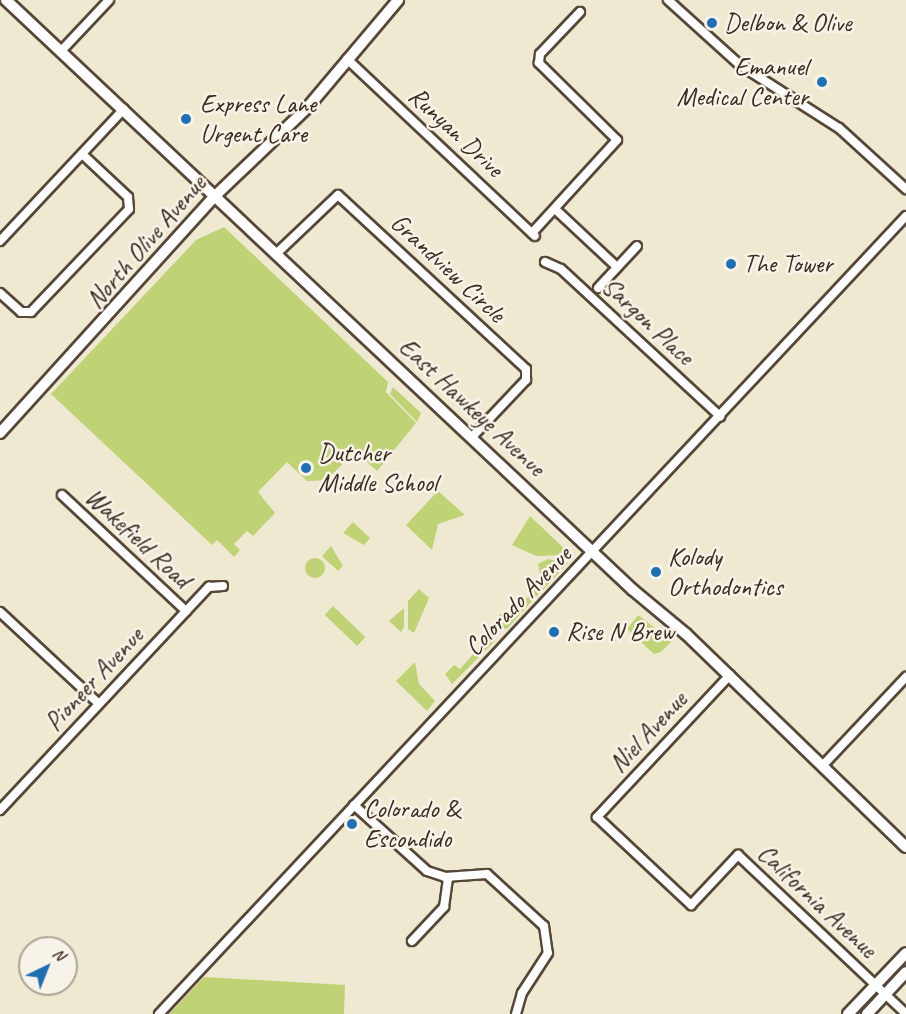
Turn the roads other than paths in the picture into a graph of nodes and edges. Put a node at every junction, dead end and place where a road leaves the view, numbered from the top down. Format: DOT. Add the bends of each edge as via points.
graph roads {
  1 [pos="6,0"];
  2 [pos="109,0"];
  3 [pos="398,0"];
  4 [pos="668,0"];
  5 [pos="0,5"];
  6 [pos="580,12"];
  7 [pos="61,51"];
  8 [pos="347,59"];
  9 [pos="124,109"];
  10 [pos="82,154"];
  11 [pos="906,189"];
  12 [pos="216,195"];
  13 [pos="555,209"];
  14 [pos="906,216"];
  15 [pos="0,241"];
  16 [pos="636,246"];
  17 [pos="277,253"];
  18 [pos="545,262"];
  19 [pos="617,267"];
  20 [pos="598,288"];
  21 [pos="0,292"];
  22 [pos="720,416"];
  23 [pos="0,433"];
  24 [pos="472,437"];
  25 [pos="62,495"];
  26 [pos="593,552"];
  27 [pos="223,585"];
  28 [pos="186,611"];
  29 [pos="0,612"];
  30 [pos="730,675"];
  31 [pos="906,677"];
  32 [pos="99,704"];
  33 [pos="824,764"];
  34 [pos="354,804"];
  35 [pos="0,810"];
  36 [pos="597,817"];
  37 [pos="906,847"];
  38 [pos="448,877"];
  39 [pos="412,941"];
  40 [pos="906,953"];
  41 [pos="906,972"];
  42 [pos="876,985"];
  43 [pos="885,994"];
  44 [pos="159,1014"];
  45 [pos="516,1014"];
  46 [pos="848,1014"];
  47 [pos="867,1014"];
  48 [pos="906,1014"];
  1 -- 5 [label="street"];
  1 -- 7 [label="street, East Hawkeye Avenue"];
  2 -- 7 [label="street"];
  3 -- 8 [label="street, North Olive Avenue"];
  4 -- 11 [label="street" via="740,65 840,128"];
  6 -- 13 [label="street" via="538,57 617,140"];
  7 -- 9 [label="street, East Hawkeye Avenue"];
  8 -- 12 [label="street, North Olive Avenue" via="308,107"];
  8 -- 13 [label="street, Runyan Drive" via="534,235"];
  9 -- 10 [label="street"];
  9 -- 12 [label="street, East Hawkeye Avenue"];
  10 -- 15 [label="street"];
  10 -- 21 [label="street" via="131,203 26,314"];
  12 -- 17 [label="street, East Hawkeye Avenue"];
  12 -- 23 [label="street, North Olive Avenue"];
  13 -- 19 [label="street"];
  14 -- 22 [label="street, Colorado Avenue"];
  16 -- 19 [label="street"];
  17 -- 24 [label="street, East Hawkeye Avenue"];
  17 -- 24 [label="street, Grandview Circle" via="338,195 526,369 526,380"];
  18 -- 22 [label="street, Sargon Place" via="561,269"];
  19 -- 20 [label="street"];
  22 -- 26 [label="street, Colorado Avenue"];
  24 -- 26 [label="street, East Hawkeye Avenue"];
  25 -- 28 [label="street, Wakefield Road"];
  26 -- 30 [label="street, East Hawkeye Avenue"];
  26 -- 34 [label="street, Colorado Avenue"];
  27 -- 28 [label="street, Pioneer Avenue" via="210,587"];
  28 -- 32 [label="street, Pioneer Avenue"];
  29 -- 32 [label="street"];
  30 -- 33 [label="street, East Hawkeye Avenue"];
  30 -- 36 [label="street, Niel Avenue"];
  31 -- 33 [label="street"];
  32 -- 35 [label="street, Pioneer Avenue"];
  33 -- 37 [label="street, East Hawkeye Avenue"];
  34 -- 38 [label="street" via="419,866"];
  34 -- 44 [label="street, Colorado Avenue"];
  36 -- 42 [label="street, California Avenue" via="691,905 738,855"];
  38 -- 39 [label="street" via="446,902"];
  38 -- 45 [label="street" via="476,871 491,875 546,929 547,957 522,993"];
  40 -- 42 [label="street"];
  41 -- 43 [label="street"];
  42 -- 43 [label="street, California Avenue"];
  42 -- 46 [label="street"];
  43 -- 47 [label="street"];
  43 -- 48 [label="street, California Avenue"];
}
